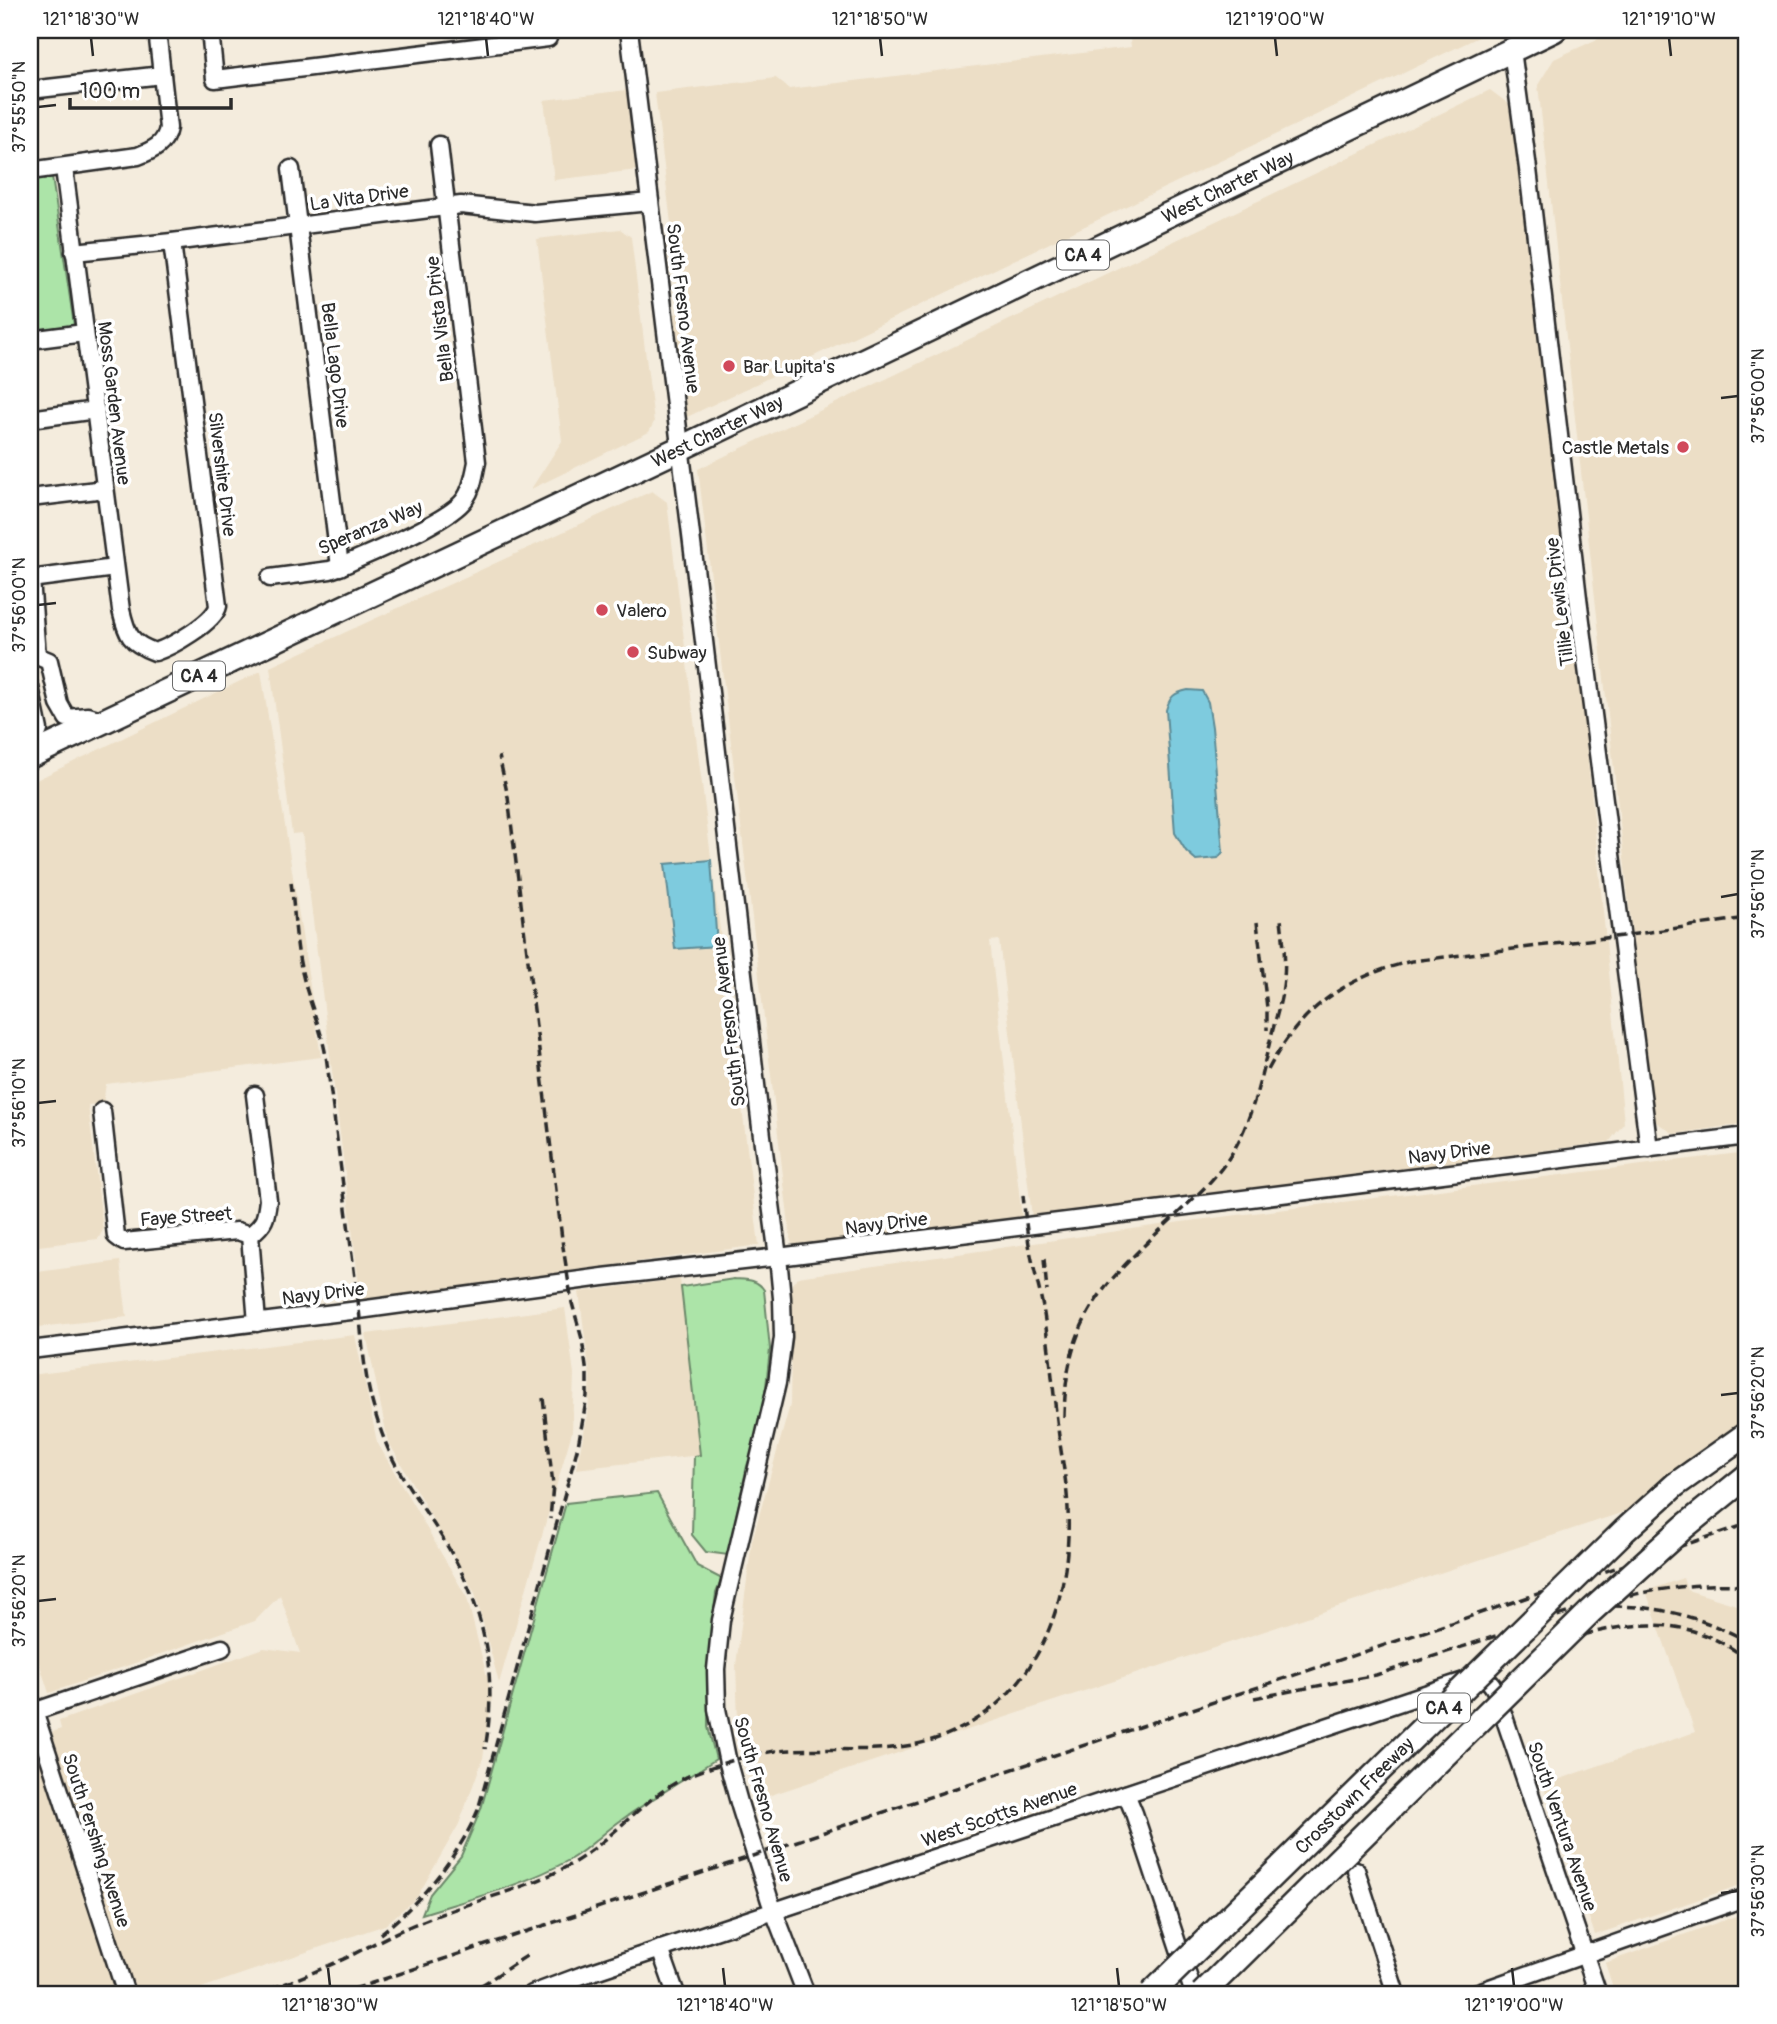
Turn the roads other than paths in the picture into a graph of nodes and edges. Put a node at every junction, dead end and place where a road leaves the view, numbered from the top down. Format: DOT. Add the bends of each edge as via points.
graph roads {
  1 [pos="157,30"];
  2 [pos="209,30"];
  3 [pos="629,30"];
  4 [pos="1554,30"];
  5 [pos="548,34"];
  6 [pos="1512,50"];
  7 [pos="162,75"];
  8 [pos="30,90"];
  9 [pos="439,145"];
  10 [pos="64,167"];
  11 [pos="291,169"];
  12 [pos="30,172"];
  13 [pos="650,202"];
  14 [pos="446,206"];
  15 [pos="298,227"];
  16 [pos="172,243"];
  17 [pos="75,252"];
  18 [pos="84,332"];
  19 [pos="30,340"];
  20 [pos="96,410"];
  21 [pos="30,419"];
  22 [pos="681,448"];
  23 [pos="472,487"];
  24 [pos="105,489"];
  25 [pos="30,498"];
  26 [pos="340,566"];
  27 [pos="115,568"];
  28 [pos="271,578"];
  29 [pos="31,579"];
  30 [pos="132,641"];
  31 [pos="33,660"];
  32 [pos="30,687"];
  33 [pos="104,721"];
  34 [pos="30,750"];
  35 [pos="30,756"];
  36 [pos="255,1095"];
  37 [pos="102,1111"];
  38 [pos="1747,1136"];
  39 [pos="1649,1149"];
  40 [pos="250,1235"];
  41 [pos="778,1257"];
  42 [pos="257,1323"];
  43 [pos="30,1350"];
  44 [pos="1747,1434"];
  45 [pos="1747,1476"];
  46 [pos="222,1648"];
  47 [pos="1481,1678"];
  48 [pos="31,1707"];
  49 [pos="1126,1794"];
  50 [pos="1356,1870"];
  51 [pos="1747,1897"];
  52 [pos="774,1911"];
  53 [pos="660,1949"];
  54 [pos="1584,1954"];
  55 [pos="541,1993"];
  56 [pos="126,1994"];
  57 [pos="676,1994"];
  58 [pos="806,1994"];
  59 [pos="1151,1994"];
  60 [pos="1194,1994"];
  61 [pos="1202,1994"];
  62 [pos="1396,1994"];
  63 [pos="1473,1994"];
  64 [pos="1598,1994"];
  1 -- 7 [label="street"];
  2 -- 5 [label="street" via="215,79"];
  3 -- 13 [label="street, South Fresno Avenue"];
  4 -- 6 [label="highway, West Charter Way / CA 4"];
  6 -- 22 [label="highway, West Charter Way / CA 4"];
  6 -- 39 [label="street, Tillie Lewis Drive"];
  7 -- 8 [label="street"];
  7 -- 10 [label="street" via="167,128 166,138 155,149 138,156"];
  9 -- 14 [label="street, Bella Vista Drive"];
  10 -- 12 [label="street"];
  10 -- 17 [label="street, Moss Garden Avenue"];
  11 -- 15 [label="street, Bella Lago Drive"];
  13 -- 14 [label="street, La Vita Drive" via="535,213"];
  13 -- 22 [label="street, South Fresno Avenue"];
  14 -- 15 [label="street, La Vita Drive"];
  14 -- 23 [label="street, Bella Vista Drive" via="477,462"];
  15 -- 16 [label="street, La Vita Drive"];
  15 -- 26 [label="street, Bella Lago Drive"];
  16 -- 17 [label="street, La Vita Drive"];
  16 -- 30 [label="street, Silvershire Drive" via="218,606 217,614 163,649 155,652"];
  17 -- 18 [label="street, Moss Garden Avenue"];
  18 -- 19 [label="street"];
  18 -- 20 [label="street, Moss Garden Avenue"];
  20 -- 21 [label="street"];
  20 -- 24 [label="street, Moss Garden Avenue"];
  22 -- 33 [label="highway, West Charter Way / CA 4"];
  22 -- 41 [label="street, South Fresno Avenue"];
  23 -- 26 [label="street, Speranza Way" via="447,516"];
  24 -- 25 [label="street"];
  24 -- 27 [label="street, Moss Garden Avenue"];
  26 -- 28 [label="street, Speranza Way"];
  27 -- 29 [label="street"];
  27 -- 30 [label="street, Moss Garden Avenue" via="125,629"];
  29 -- 31 [label="street"];
  31 -- 33 [label="street" via="49,661 67,718 88,716"];
  32 -- 34 [label="street" via="39,730"];
  33 -- 35 [label="highway, West Charter Way / CA 4"];
  36 -- 40 [label="street" via="268,1200 263,1223"];
  37 -- 40 [label="street, Faye Street" via="116,1236 124,1242 237,1231"];
  38 -- 39 [label="street, Navy Drive"];
  39 -- 41 [label="street, Navy Drive"];
  40 -- 42 [label="street"];
  41 -- 42 [label="street, Navy Drive"];
  41 -- 52 [label="street, South Fresno Avenue" via="783,1337 777,1382 732,1568 716,1669 717,1709 728,1763"];
  42 -- 43 [label="street, Navy Drive"];
  44 -- 59 [label="highway, Crosstown Freeway / CA 4, bridge" via="1675,1485 1624,1531"];
  45 -- 61 [label="highway, Crosstown Freeway / CA 4, bridge" via="1590,1612"];
  46 -- 48 [label="street"];
  47 -- 49 [label="street, West Scotts Avenue"];
  47 -- 54 [label="street, South Ventura Avenue" via="1495,1690"];
  48 -- 56 [label="street, South Pershing Avenue"];
  49 -- 52 [label="street, West Scotts Avenue"];
  49 -- 60 [label="street"];
  50 -- 62 [label="street"];
  51 -- 54 [label="street"];
  52 -- 53 [label="street, West Scotts Avenue"];
  52 -- 58 [label="street, South Fresno Avenue"];
  53 -- 55 [label="street, West Scotts Avenue"];
  53 -- 57 [label="street"];
  54 -- 63 [label="street"];
  54 -- 64 [label="street, South Ventura Avenue"];
}
